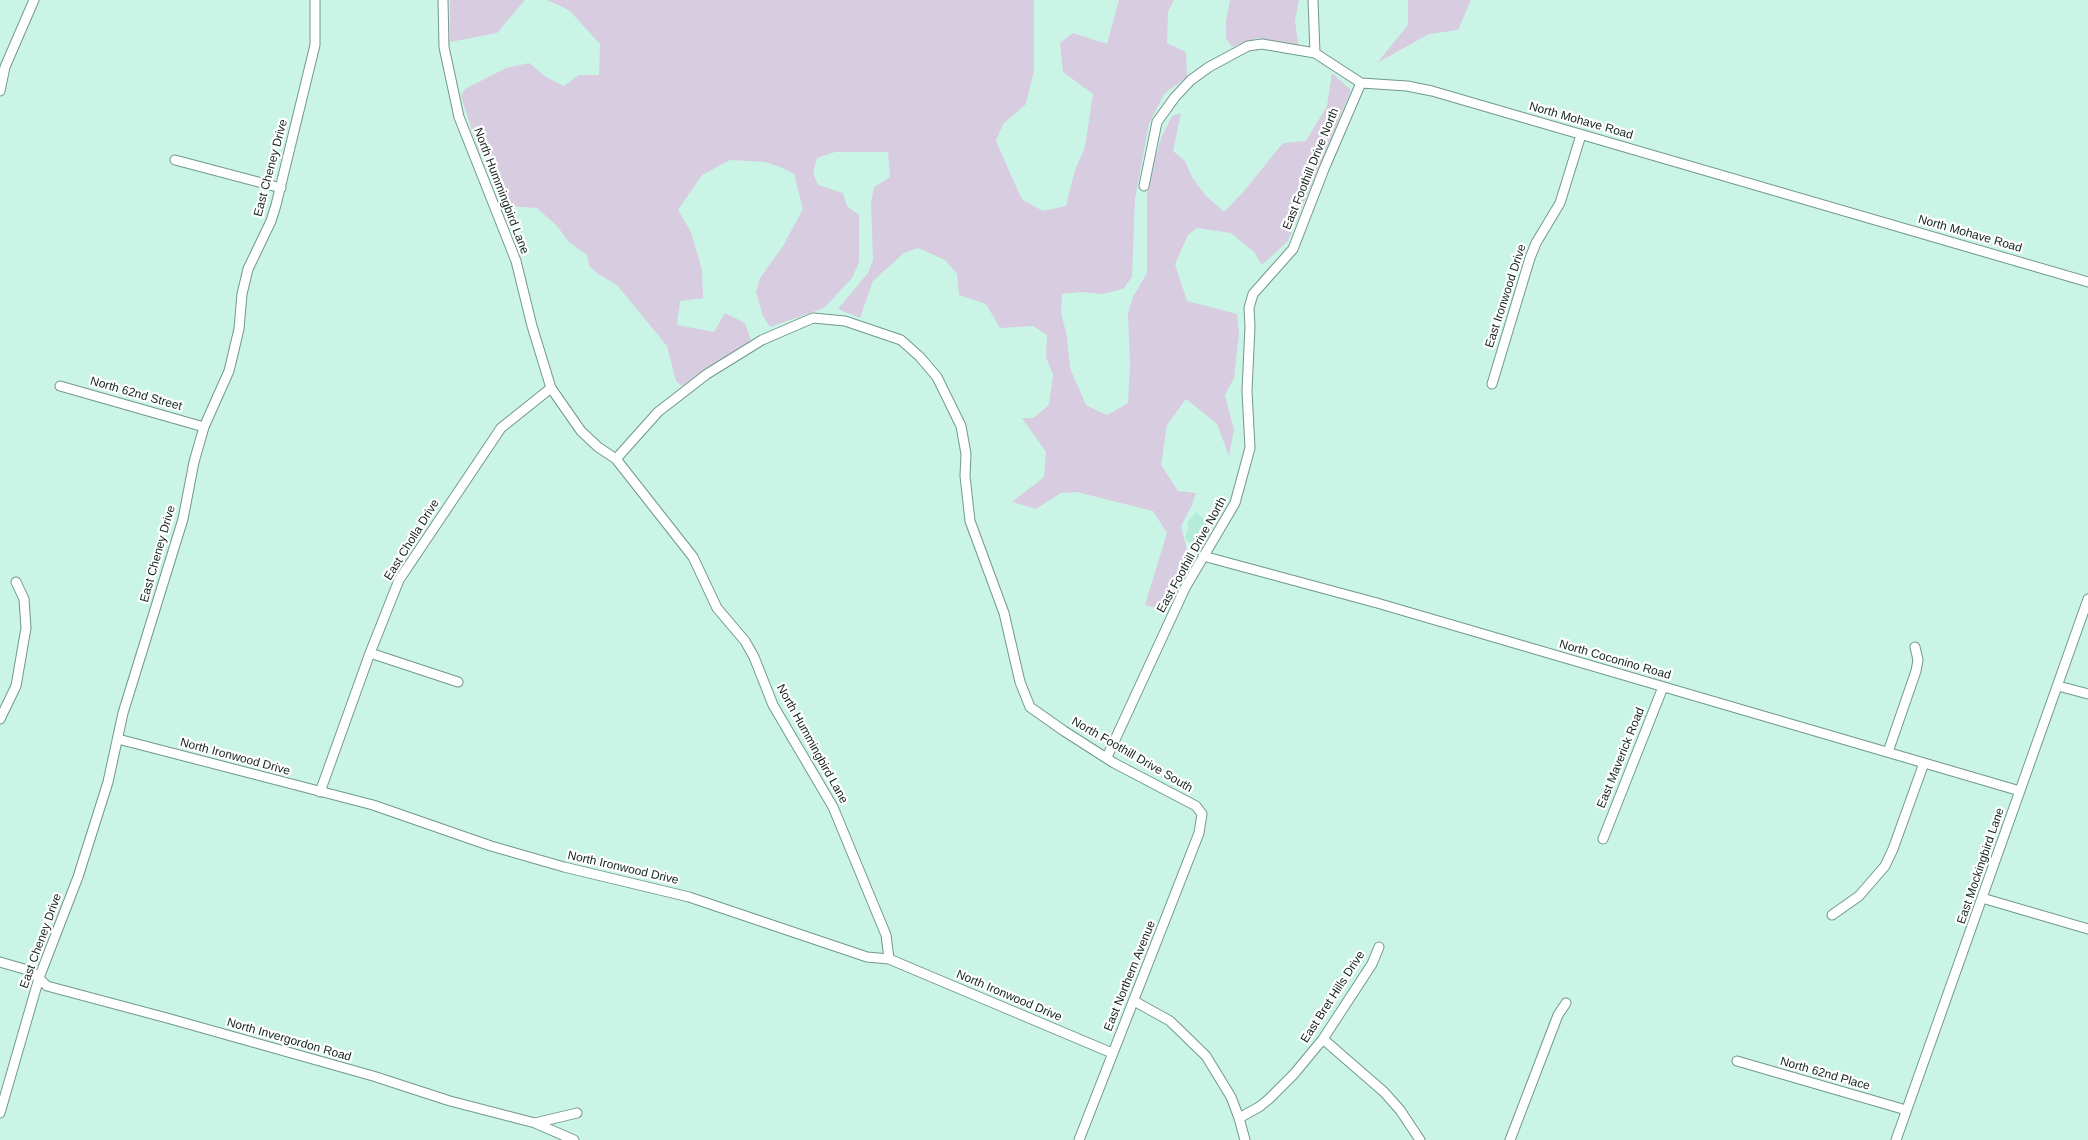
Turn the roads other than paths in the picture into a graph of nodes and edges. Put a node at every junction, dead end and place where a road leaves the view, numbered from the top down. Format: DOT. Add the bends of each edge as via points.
graph roads {
  1 [pos="34,0"];
  2 [pos="315,0"];
  3 [pos="443,0"];
  4 [pos="1312,0"];
  5 [pos="1315,53"];
  6 [pos="1361,83"];
  7 [pos="0,91"];
  8 [pos="1581,135"];
  9 [pos="175,160"];
  10 [pos="1144,186"];
  11 [pos="281,188"];
  12 [pos="2088,282"];
  13 [pos="1492,384"];
  14 [pos="60,386"];
  15 [pos="551,388"];
  16 [pos="204,427"];
  17 [pos="616,459"];
  18 [pos="1203,556"];
  19 [pos="16,582"];
  20 [pos="2088,599"];
  21 [pos="1915,648"];
  22 [pos="370,653"];
  23 [pos="458,682"];
  24 [pos="2058,686"];
  25 [pos="1663,687"];
  26 [pos="2088,694"];
  27 [pos="0,718"];
  28 [pos="118,739"];
  29 [pos="1888,752"];
  30 [pos="1107,757"];
  31 [pos="1924,763"];
  32 [pos="2020,791"];
  33 [pos="320,792"];
  34 [pos="1201,820"];
  35 [pos="1603,839"];
  36 [pos="1982,898"];
  37 [pos="1832,915"];
  38 [pos="2088,929"];
  39 [pos="1379,948"];
  40 [pos="889,959"];
  41 [pos="0,962"];
  42 [pos="39,978"];
  43 [pos="1134,1001"];
  44 [pos="1566,1002"];
  45 [pos="1323,1039"];
  46 [pos="1112,1053"];
  47 [pos="1737,1061"];
  48 [pos="1906,1110"];
  49 [pos="0,1113"];
  50 [pos="577,1113"];
  51 [pos="1239,1118"];
  52 [pos="535,1123"];
  53 [pos="574,1140"];
  54 [pos="1079,1140"];
  55 [pos="1245,1140"];
  56 [pos="1420,1140"];
  57 [pos="1510,1140"];
  58 [pos="1896,1140"];
  1 -- 7 [label="street" via="5,67"];
  2 -- 11 [label="street, East Cheney Drive" via="315,45"];
  3 -- 15 [label="street, North Hummingbird Lane" via="444,47 459,117 516,261"];
  4 -- 5 [label="street"];
  5 -- 6 [label="street, North Mohave Road"];
  5 -- 10 [label="street, North Mohave Road" via="1256,44 1208,67 1191,80 1156,122"];
  6 -- 8 [label="street, North Mohave Road" via="1432,91"];
  6 -- 18 [label="street, East Foothill Drive North" via="1293,249 1253,294 1249,308 1247,391 1250,448 1235,503"];
  8 -- 12 [label="street, North Mohave Road"];
  8 -- 13 [label="street, East Ironwood Drive" via="1560,203 1530,258"];
  9 -- 11 [label="street"];
  11 -- 16 [label="street, East Cheney Drive" via="271,222 248,269 229,370"];
  14 -- 16 [label="street, North 62nd Street"];
  15 -- 17 [label="street, North Hummingbird Lane" via="581,431 598,448"];
  15 -- 22 [label="street, East Cholla Drive" via="501,428 399,580"];
  16 -- 28 [label="street, East Cheney Drive" via="176,545"];
  17 -- 30 [label="street, North Foothill Drive South" via="658,412 707,374 762,340 813,318 845,321 900,340 937,378 961,426 970,521 1004,613 1020,682 1030,707"];
  17 -- 40 [label="street, North Hummingbird Lane" via="693,556 717,608 745,641 773,706 833,807 886,934"];
  18 -- 25 [label="street, North Coconino Road"];
  18 -- 30 [label="street, East Foothill Drive North"];
  19 -- 27 [label="street" via="24,599 26,628 16,686"];
  20 -- 24 [label="street, East Mockingbird Lane"];
  21 -- 29 [label="street" via="1916,672"];
  22 -- 23 [label="street"];
  22 -- 33 [label="street, East Cholla Drive"];
  24 -- 26 [label="street"];
  24 -- 32 [label="street, East Mockingbird Lane"];
  25 -- 29 [label="street, North Coconino Road"];
  25 -- 35 [label="street, East Maverick Road"];
  28 -- 33 [label="street, North Ironwood Drive"];
  28 -- 42 [label="street, East Cheney Drive" via="92,835"];
  29 -- 31 [label="street, North Coconino Road"];
  30 -- 34 [label="street, North Foothill Drive South" via="1196,806 1202,814"];
  31 -- 32 [label="street, North Coconino Road"];
  31 -- 37 [label="street" via="1885,866 1859,896"];
  32 -- 36 [label="street, East Mockingbird Lane"];
  33 -- 40 [label="street, North Ironwood Drive" via="373,804 491,846 564,867 689,897 867,957"];
  34 -- 43 [label="street, East Northern Avenue" via="1199,833"];
  36 -- 38 [label="street"];
  36 -- 48 [label="street, East Mockingbird Lane"];
  39 -- 45 [label="street, East Bret Hills Drive"];
  40 -- 46 [label="street, North Ironwood Drive"];
  41 -- 42 [label="street, North Invergordon Road" via="31,971"];
  42 -- 49 [label="street, East Cheney Drive"];
  42 -- 52 [label="street, North Invergordon Road" via="47,986"];
  43 -- 46 [label="street, East Northern Avenue"];
  43 -- 51 [label="street" via="1170,1021 1206,1056 1221,1078"];
  44 -- 57 [label="street" via="1558,1015"];
  45 -- 51 [label="street, East Bret Hills Drive" via="1269,1099"];
  45 -- 56 [label="street" via="1384,1092"];
  46 -- 54 [label="street, East Northern Avenue"];
  47 -- 48 [label="street, North 62nd Place"];
  48 -- 58 [label="street, East Mockingbird Lane"];
  50 -- 52 [label="street"];
  51 -- 55 [label="street"];
  52 -- 53 [label="street, North Invergordon Road"];
}
